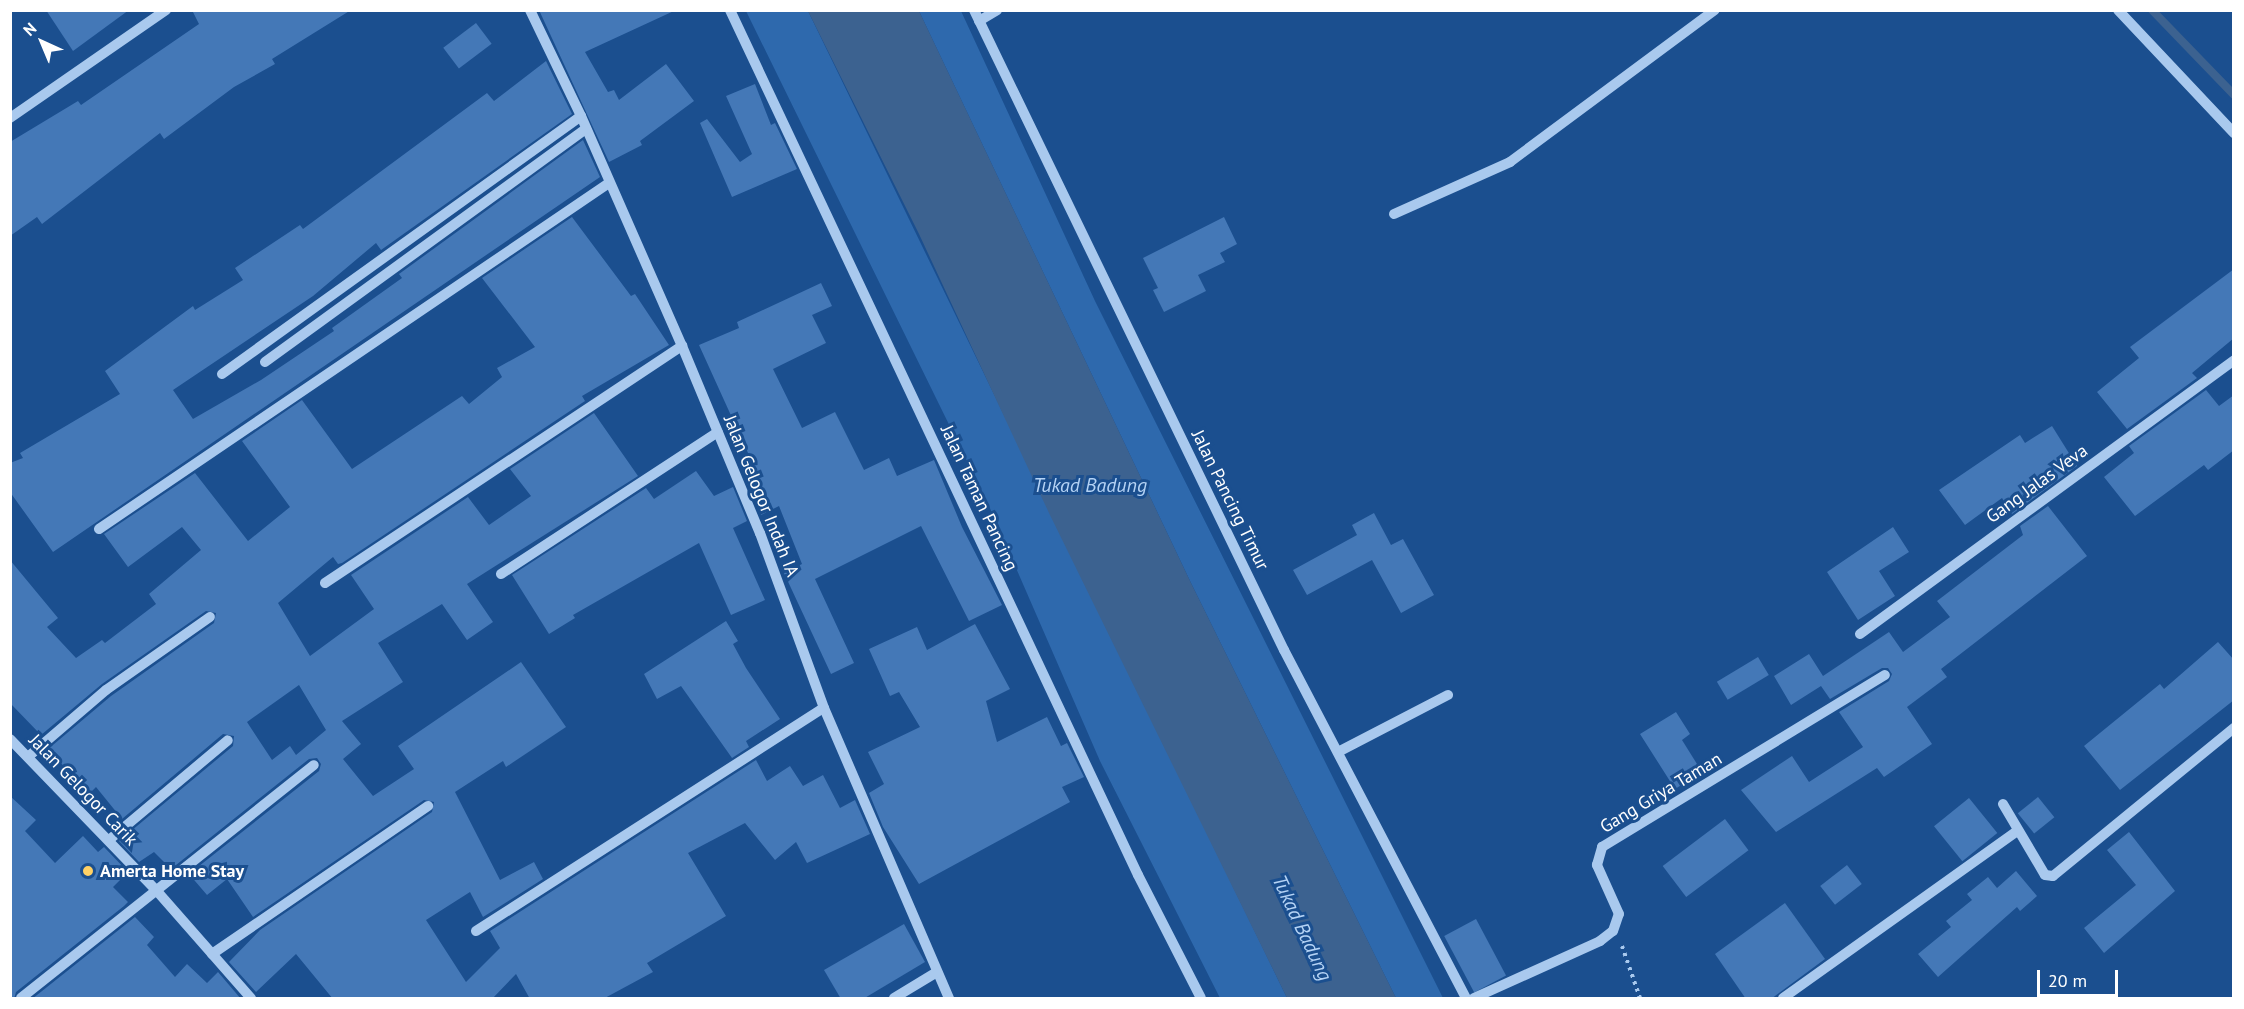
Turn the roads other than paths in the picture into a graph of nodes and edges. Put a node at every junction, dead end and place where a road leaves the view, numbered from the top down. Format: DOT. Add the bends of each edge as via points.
graph roads {
  1 [pos="166,10"];
  2 [pos="530,10"];
  3 [pos="730,10"];
  4 [pos="997,10"];
  5 [pos="1715,10"];
  6 [pos="2118,10"];
  7 [pos="977,16"];
  8 [pos="581,116"];
  9 [pos="10,118"];
  10 [pos="586,129"];
  11 [pos="2234,133"];
  12 [pos="609,183"];
  13 [pos="1394,214"];
  14 [pos="682,346"];
  15 [pos="2234,360"];
  16 [pos="265,362"];
  17 [pos="222,374"];
  18 [pos="718,432"];
  19 [pos="99,529"];
  20 [pos="501,574"];
  21 [pos="324,583"];
  22 [pos="210,617"];
  23 [pos="1860,634"];
  24 [pos="1885,675"];
  25 [pos="1448,695"];
  26 [pos="824,708"];
  27 [pos="2234,728"];
  28 [pos="10,739"];
  29 [pos="228,740"];
  30 [pos="1338,752"];
  31 [pos="29,756"];
  32 [pos="314,765"];
  33 [pos="2003,804"];
  34 [pos="428,807"];
  35 [pos="2017,831"];
  36 [pos="109,840"];
  37 [pos="156,890"];
  38 [pos="476,932"];
  39 [pos="212,954"];
  40 [pos="937,972"];
  41 [pos="21,999"];
  42 [pos="251,999"];
  43 [pos="894,999"];
  44 [pos="949,999"];
  45 [pos="1201,999"];
  46 [pos="1466,999"];
  47 [pos="1474,999"];
  48 [pos="1783,999"];
  1 -- 9 [label="street"];
  2 -- 8 [label="street, Jalan Gelogor Indah IA"];
  3 -- 45 [label="street, Jalan Taman Pancing" via="1138,875"];
  4 -- 7 [label="street"];
  5 -- 13 [label="street" via="1510,162"];
  6 -- 11 [label="street"];
  7 -- 30 [label="street, Jalan Pancing Timur" via="1279,639"];
  8 -- 10 [label="street, Jalan Gelogor Indah IA"];
  8 -- 17 [label="street"];
  10 -- 12 [label="street, Jalan Gelogor Indah IA"];
  10 -- 16 [label="street"];
  12 -- 14 [label="street, Jalan Gelogor Indah IA"];
  12 -- 19 [label="street"];
  14 -- 18 [label="street, Jalan Gelogor Indah IA"];
  14 -- 21 [label="street"];
  15 -- 23 [label="street, Gang Jalas Veva"];
  18 -- 20 [label="street"];
  18 -- 26 [label="street, Jalan Gelogor Indah IA"];
  22 -- 31 [label="street" via="106,690"];
  24 -- 47 [label="street, Gang Griya Taman" via="1602,847 1597,865 1619,914 1613,931"];
  25 -- 30 [label="street"];
  26 -- 38 [label="street"];
  26 -- 40 [label="street, Jalan Gelogor Indah IA"];
  27 -- 35 [label="street" via="2053,876 2045,875"];
  28 -- 31 [label="street, Jalan Gelogor Carik"];
  29 -- 36 [label="street"];
  30 -- 46 [label="street, Jalan Pancing Timur"];
  31 -- 36 [label="street, Jalan Gelogor Carik"];
  32 -- 37 [label="street"];
  33 -- 35 [label="street"];
  34 -- 39 [label="street"];
  35 -- 48 [label="street"];
  36 -- 37 [label="street, Jalan Gelogor Carik"];
  37 -- 39 [label="street, Jalan Gelogor Carik"];
  37 -- 41 [label="street"];
  39 -- 42 [label="street, Jalan Gelogor Carik"];
  40 -- 43 [label="street"];
  40 -- 44 [label="street, Jalan Gelogor Indah IA"];
}
